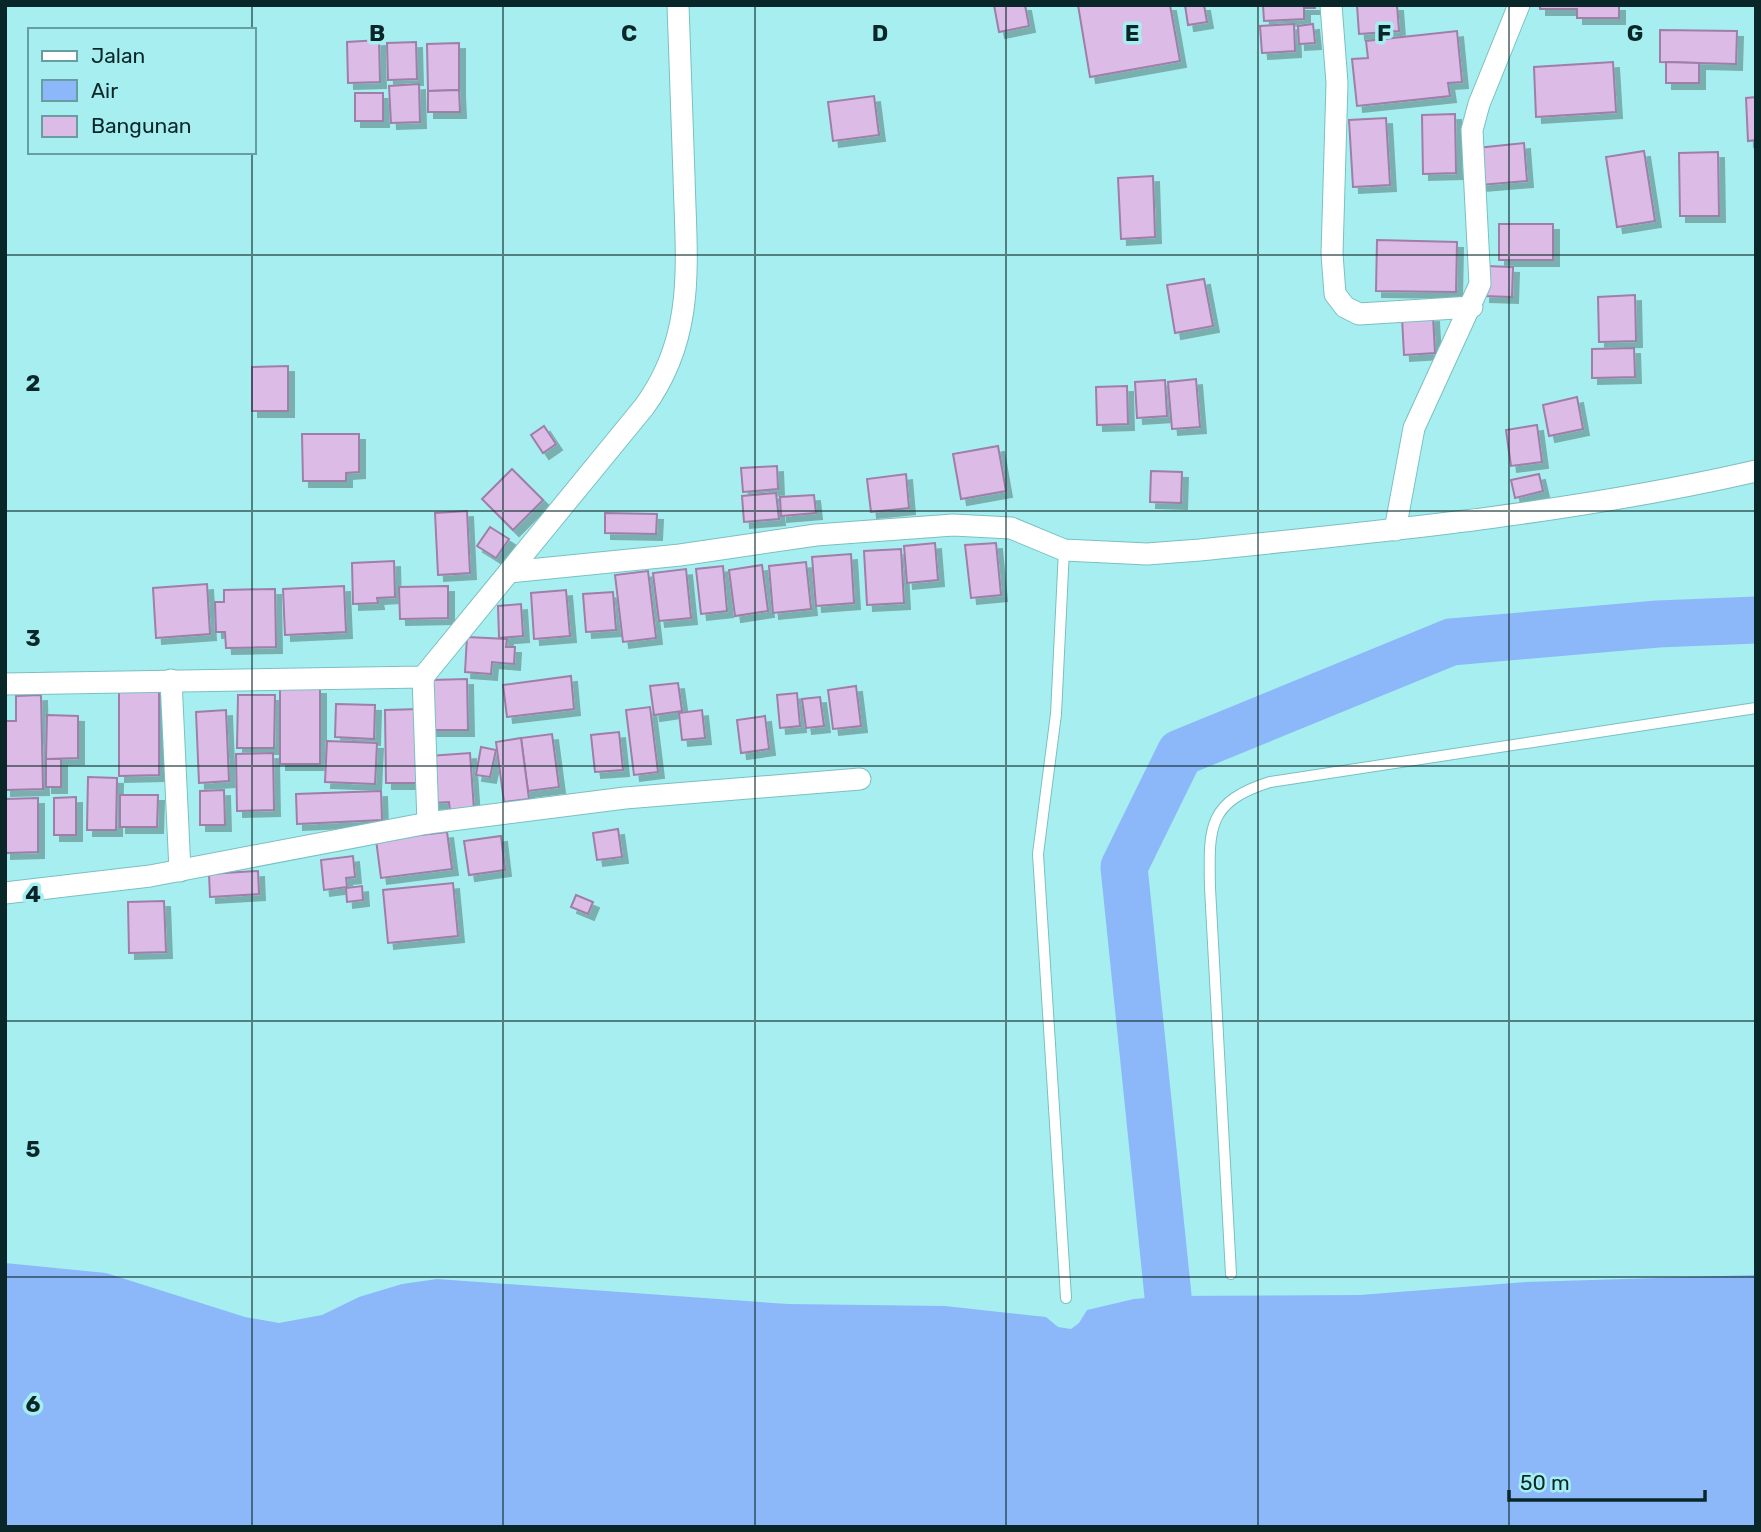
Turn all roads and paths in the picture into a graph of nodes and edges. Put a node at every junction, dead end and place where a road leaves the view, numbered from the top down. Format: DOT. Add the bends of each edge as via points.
graph roads {
  1 [pos="678,5"];
  2 [pos="1331,5"];
  3 [pos="1519,5"];
  4 [pos="1472,307"];
  5 [pos="1756,471"];
  6 [pos="1395,530"];
  7 [pos="1063,550"];
  8 [pos="509,572"];
  9 [pos="424,677"];
  10 [pos="171,680"];
  11 [pos="5,684"];
  12 [pos="1756,708"];
  13 [pos="860,779"];
  14 [pos="428,823"];
  15 [pos="180,871"];
  16 [pos="5,894"];
  17 [pos="1231,1274"];
  18 [pos="1066,1298"];
  1 -- 8 [label="street" via="687,294 677,343 661,384"];
  2 -- 4 [label="street" via="1337,83 1335,294 1345,307 1359,314"];
  3 -- 4 [label="street" via="1474,117 1481,269"];
  4 -- 6 [label="street" via="1414,428"];
  5 -- 6 [label="street"];
  6 -- 7 [label="street" via="1147,554"];
  7 -- 8 [label="street" via="1011,528 953,525 816,535 680,555"];
  7 -- 18 [label="lane" via="1056,714 1038,854"];
  8 -- 9 [label="street"];
  9 -- 10 [label="street"];
  9 -- 14 [label="street"];
  10 -- 11 [label="street"];
  10 -- 15 [label="street"];
  12 -- 17 [label="lane" via="1270,782 1243,791 1223,807 1212,831 1210,888"];
  13 -- 14 [label="street" via="625,798"];
  14 -- 15 [label="street"];
  15 -- 16 [label="street"];
}
